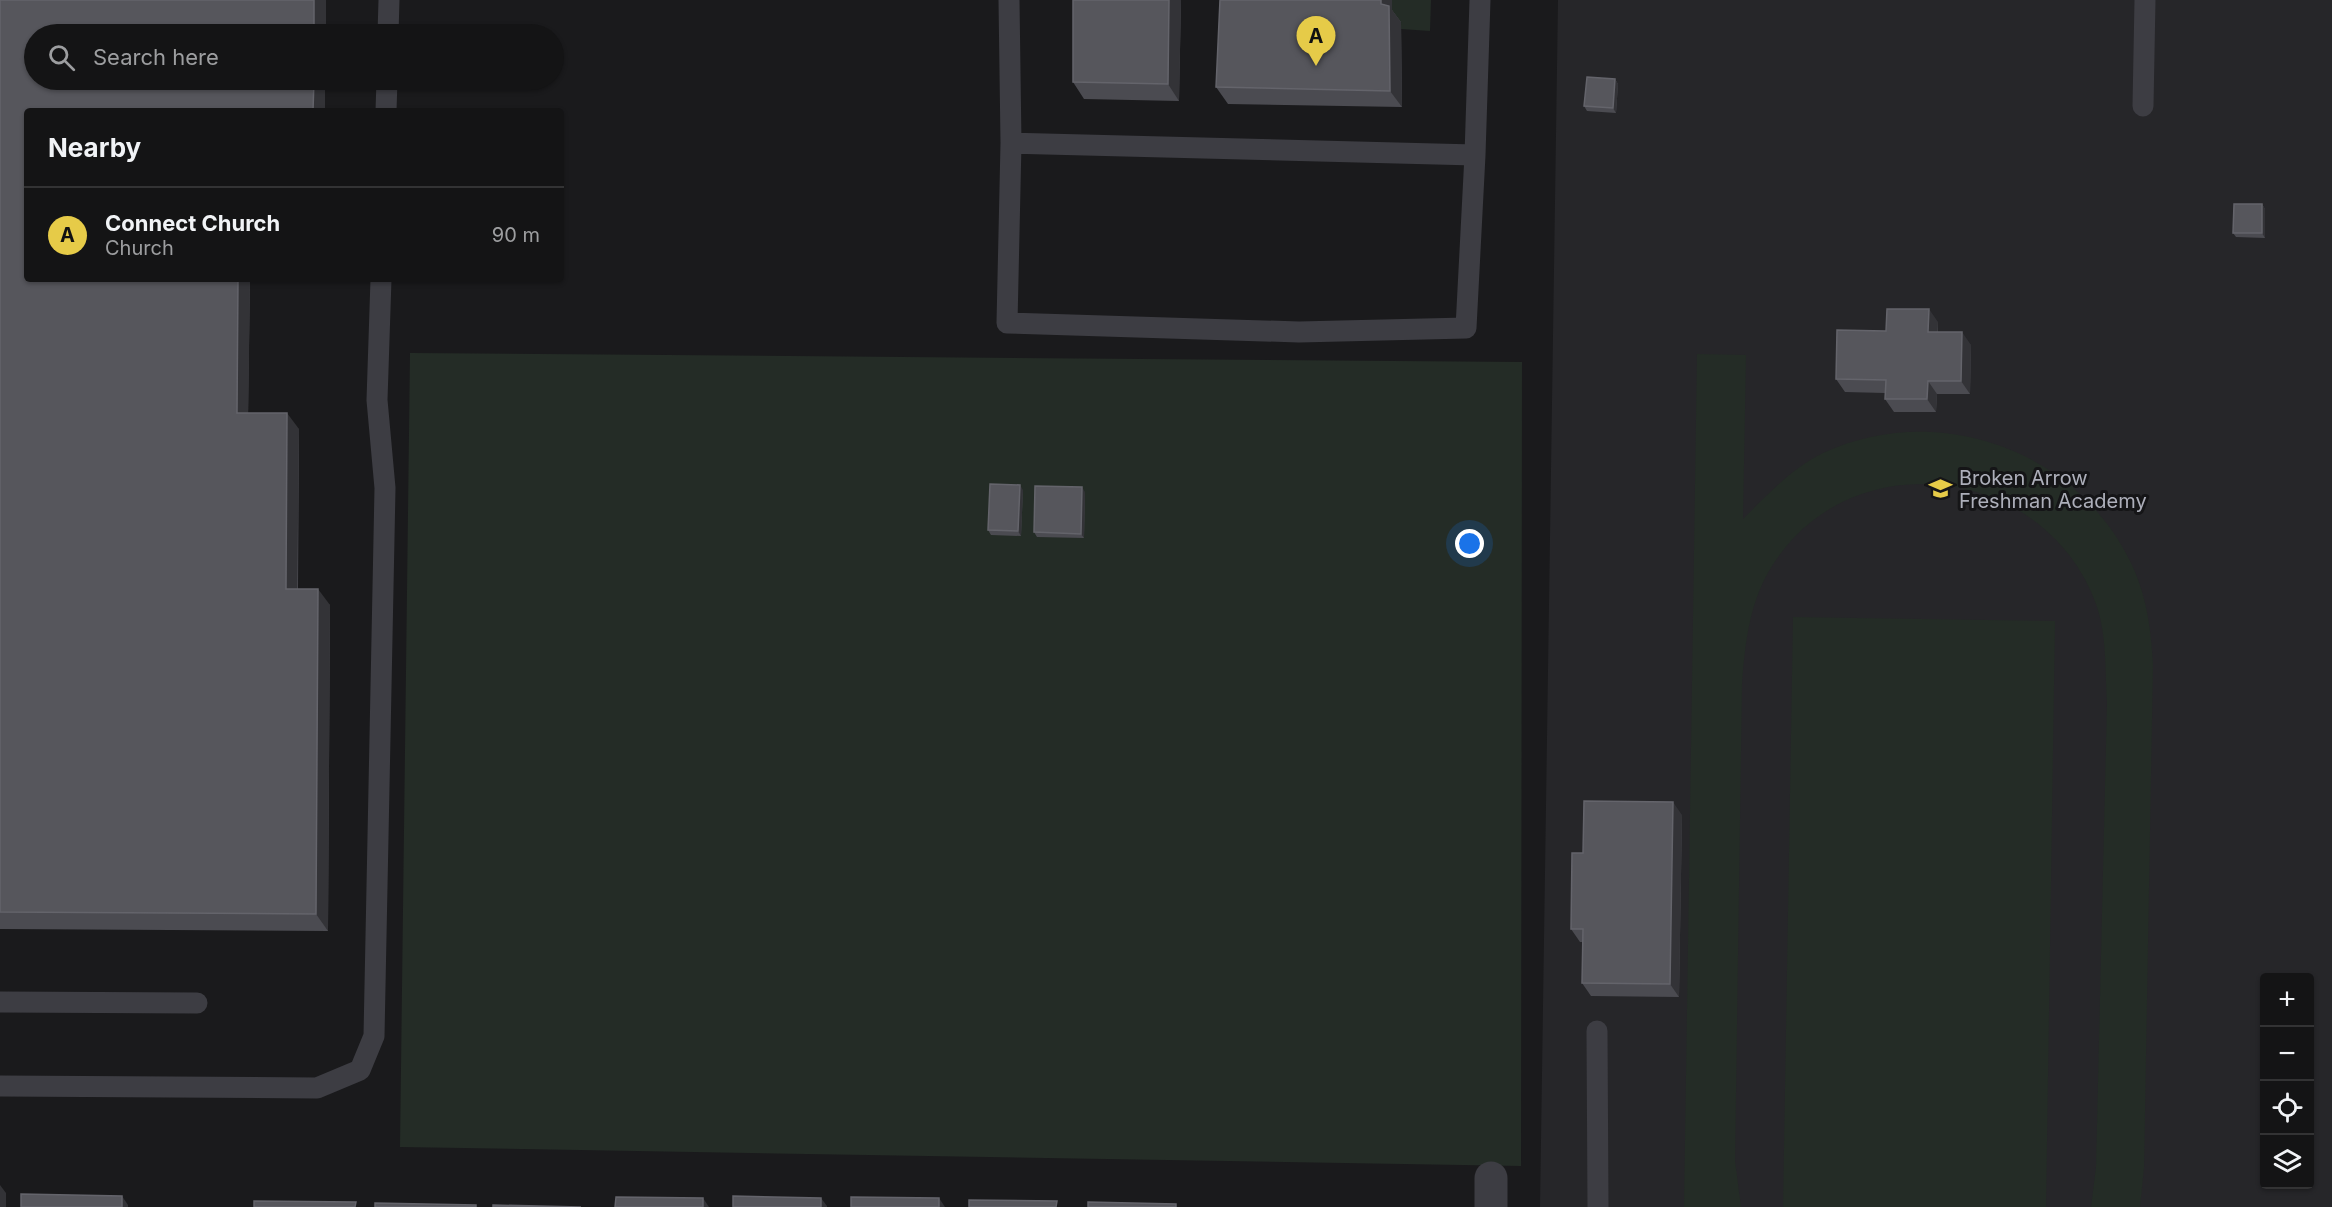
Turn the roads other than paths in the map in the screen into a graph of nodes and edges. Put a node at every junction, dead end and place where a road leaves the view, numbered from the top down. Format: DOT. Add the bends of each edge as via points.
graph roads {
  1 [pos="389,0"];
  2 [pos="1009,0"];
  3 [pos="1480,0"];
  4 [pos="2145,0"];
  5 [pos="388,24"];
  6 [pos="387,90"];
  7 [pos="2143,106"];
  8 [pos="386,108"];
  9 [pos="1011,143"];
  10 [pos="1476,155"];
  11 [pos="381,282"];
  12 [pos="0,1002"];
  13 [pos="197,1003"];
  14 [pos="1597,1031"];
  15 [pos="0,1086"];
  16 [pos="1598,1207"];
  1 -- 5 [label="lane"];
  2 -- 9 [label="lane"];
  3 -- 10 [label="lane"];
  4 -- 7 [label="lane"];
  6 -- 8 [label="lane"];
  9 -- 10 [label="lane"];
  9 -- 10 [label="lane" via="1007,323 1299,332 1466,328"];
  11 -- 15 [label="lane" via="377,400 385,488 374,1036 360,1070 316,1088"];
  12 -- 13 [label="lane"];
  14 -- 16 [label="lane"];
}
